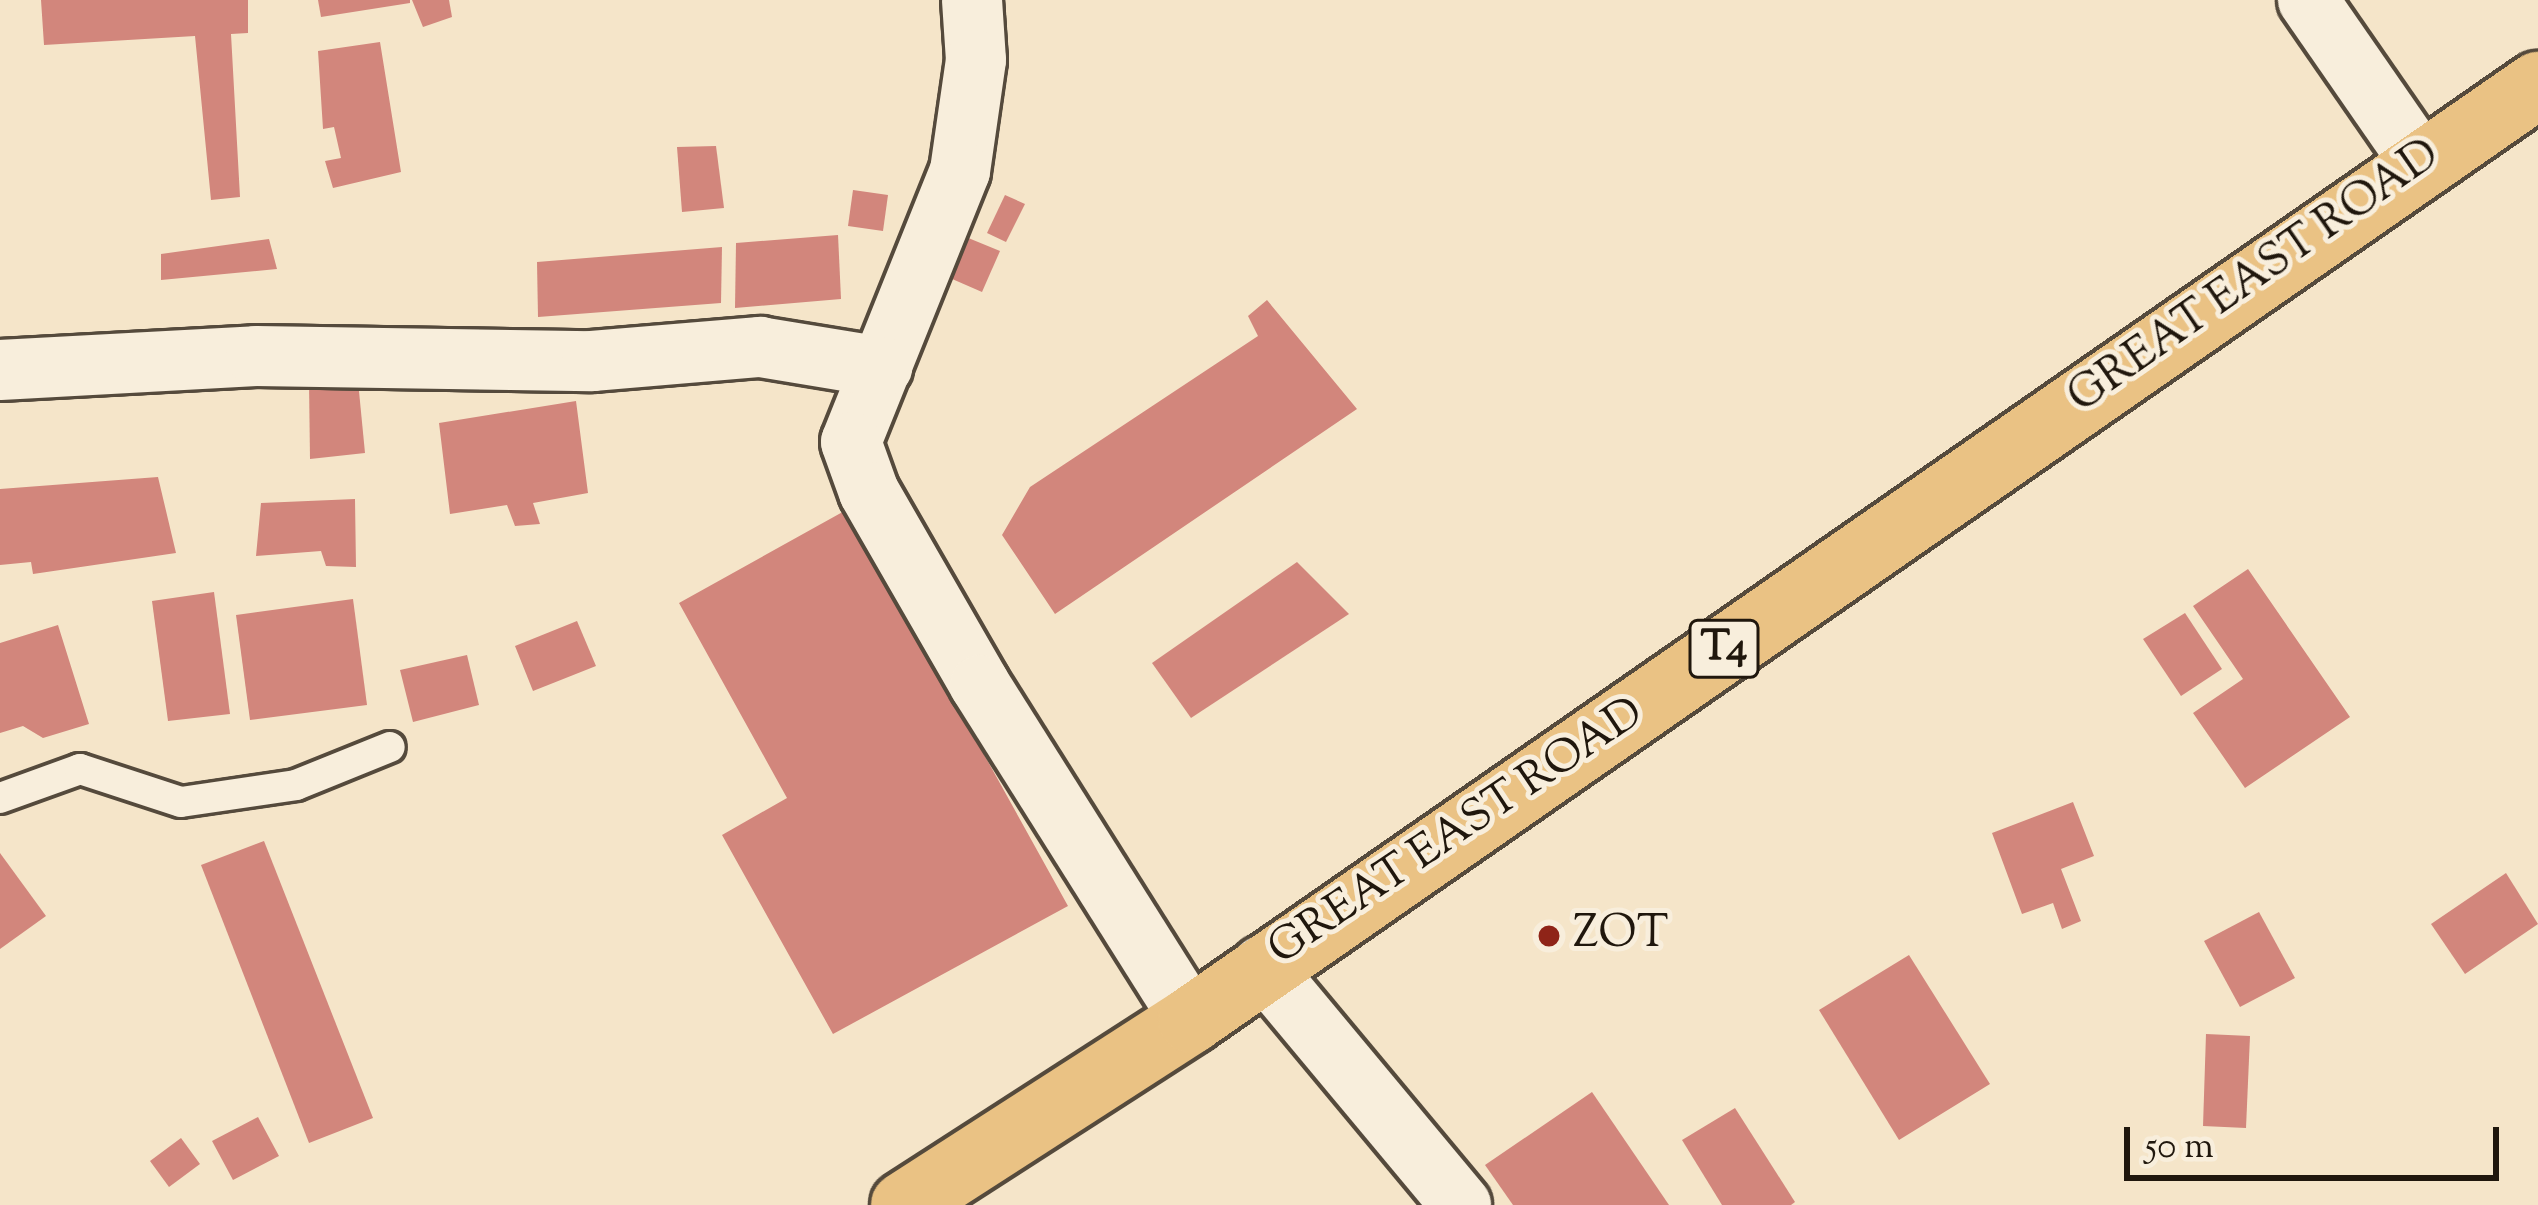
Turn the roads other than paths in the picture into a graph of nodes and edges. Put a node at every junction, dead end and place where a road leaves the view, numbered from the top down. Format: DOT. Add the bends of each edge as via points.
graph roads {
  1 [pos="972,0"];
  2 [pos="2308,0"];
  3 [pos="2529,104"];
  4 [pos="2420,162"];
  5 [pos="882,367"];
  6 [pos="0,370"];
  7 [pos="390,747"];
  8 [pos="0,798"];
  9 [pos="1262,966"];
  10 [pos="1191,1020"];
  11 [pos="904,1205"];
  12 [pos="1461,1205"];
  1 -- 5 [label="street" via="976,60 960,171"];
  2 -- 4 [label="street"];
  3 -- 4 [label="highway, GREAT EAST ROAD / T4"];
  4 -- 9 [label="highway, GREAT EAST ROAD / T4"];
  5 -- 6 [label="street" via="760,347 592,361 256,356"];
  5 -- 10 [label="street" via="851,442 869,492"];
  7 -- 8 [label="lane" via="296,785 181,802 80,769"];
  9 -- 10 [label="highway, GREAT EAST ROAD / T4"];
  9 -- 12 [label="street"];
  10 -- 11 [label="highway, GREAT EAST ROAD / T4"];
}
